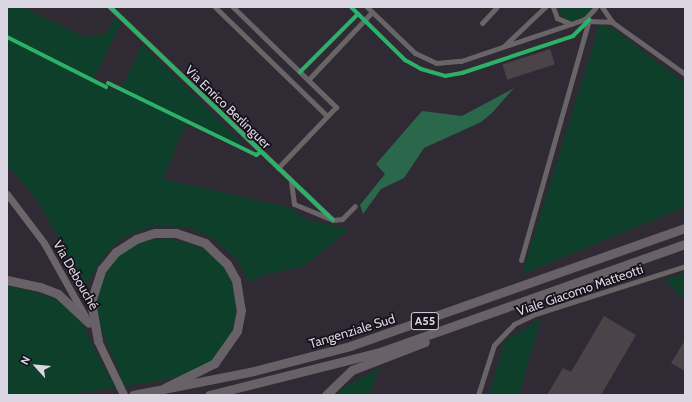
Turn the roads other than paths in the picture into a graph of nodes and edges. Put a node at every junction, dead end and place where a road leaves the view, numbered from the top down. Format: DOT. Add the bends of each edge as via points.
graph roads {
  1 [pos="110,7"];
  2 [pos="215,7"];
  3 [pos="233,7"];
  4 [pos="367,7"];
  5 [pos="497,7"];
  6 [pos="545,7"];
  7 [pos="553,7"];
  8 [pos="596,7"];
  9 [pos="602,7"];
  10 [pos="372,12"];
  11 [pos="589,20"];
  12 [pos="579,22"];
  13 [pos="612,22"];
  14 [pos="482,23"];
  15 [pos="571,24"];
  16 [pos="503,48"];
  17 [pos="685,74"];
  18 [pos="308,80"];
  19 [pos="327,116"];
  20 [pos="278,168"];
  21 [pos="291,181"];
  22 [pos="7,194"];
  23 [pos="312,200"];
  24 [pos="355,206"];
  25 [pos="306,209"];
  26 [pos="333,220"];
  27 [pos="685,228"];
  28 [pos="685,244"];
  29 [pos="521,260"];
  30 [pos="685,266"];
  31 [pos="7,280"];
  32 [pos="89,323"];
  33 [pos="452,328"];
  34 [pos="98,341"];
  35 [pos="159,391"];
  36 [pos="124,395"];
  37 [pos="133,395"];
  38 [pos="209,395"];
  39 [pos="326,395"];
  40 [pos="478,395"];
  1 -- 20 [label="street, Via Enrico Berlinguer"];
  2 -- 19 [label="street"];
  3 -- 18 [label="street"];
  4 -- 10 [label="street"];
  5 -- 14 [label="street"];
  6 -- 16 [label="street"];
  7 -- 15 [label="street" via="557,18"];
  8 -- 12 [label="street"];
  9 -- 13 [label="street"];
  10 -- 16 [label="street" via="415,53 436,63 461,62"];
  10 -- 18 [label="street"];
  11 -- 12 [label="street"];
  11 -- 13 [label="street"];
  11 -- 29 [label="street"];
  12 -- 15 [label="street"];
  13 -- 17 [label="street"];
  15 -- 16 [label="street"];
  18 -- 19 [label="street" via="336,107"];
  19 -- 20 [label="street"];
  20 -- 21 [label="street, Via Enrico Berlinguer"];
  21 -- 23 [label="street, Via Enrico Berlinguer"];
  21 -- 25 [label="street" via="292,201"];
  22 -- 32 [label="main road, Via Debouché" via="44,243"];
  23 -- 25 [label="street" via="313,206"];
  23 -- 26 [label="street, Via Enrico Berlinguer"];
  24 -- 26 [label="street" via="342,219"];
  25 -- 26 [label="street"];
  27 -- 35 [label="highway, Tangenziale Sud / A55" via="350,346"];
  28 -- 33 [label="highway, Tangenziale Sud / A55"];
  30 -- 40 [label="street, Viale Giacomo Matteotti" via="535,314 514,324 494,345"];
  31 -- 32 [label="highway" via="40,286 58,294"];
  32 -- 34 [label="main road, Via Debouché"];
  33 -- 38 [label="highway, Tangenziale Sud / A55" via="345,362"];
  33 -- 39 [label="highway" via="411,349 352,370"];
  34 -- 35 [label="highway" via="91,311 93,292 102,269 125,244 150,234 176,233 196,238 214,249 236,280 241,310 237,331 215,363"];
  34 -- 36 [label="main road, Via Debouché"];
  35 -- 37 [label="highway, Tangenziale Sud / A55"];
}
